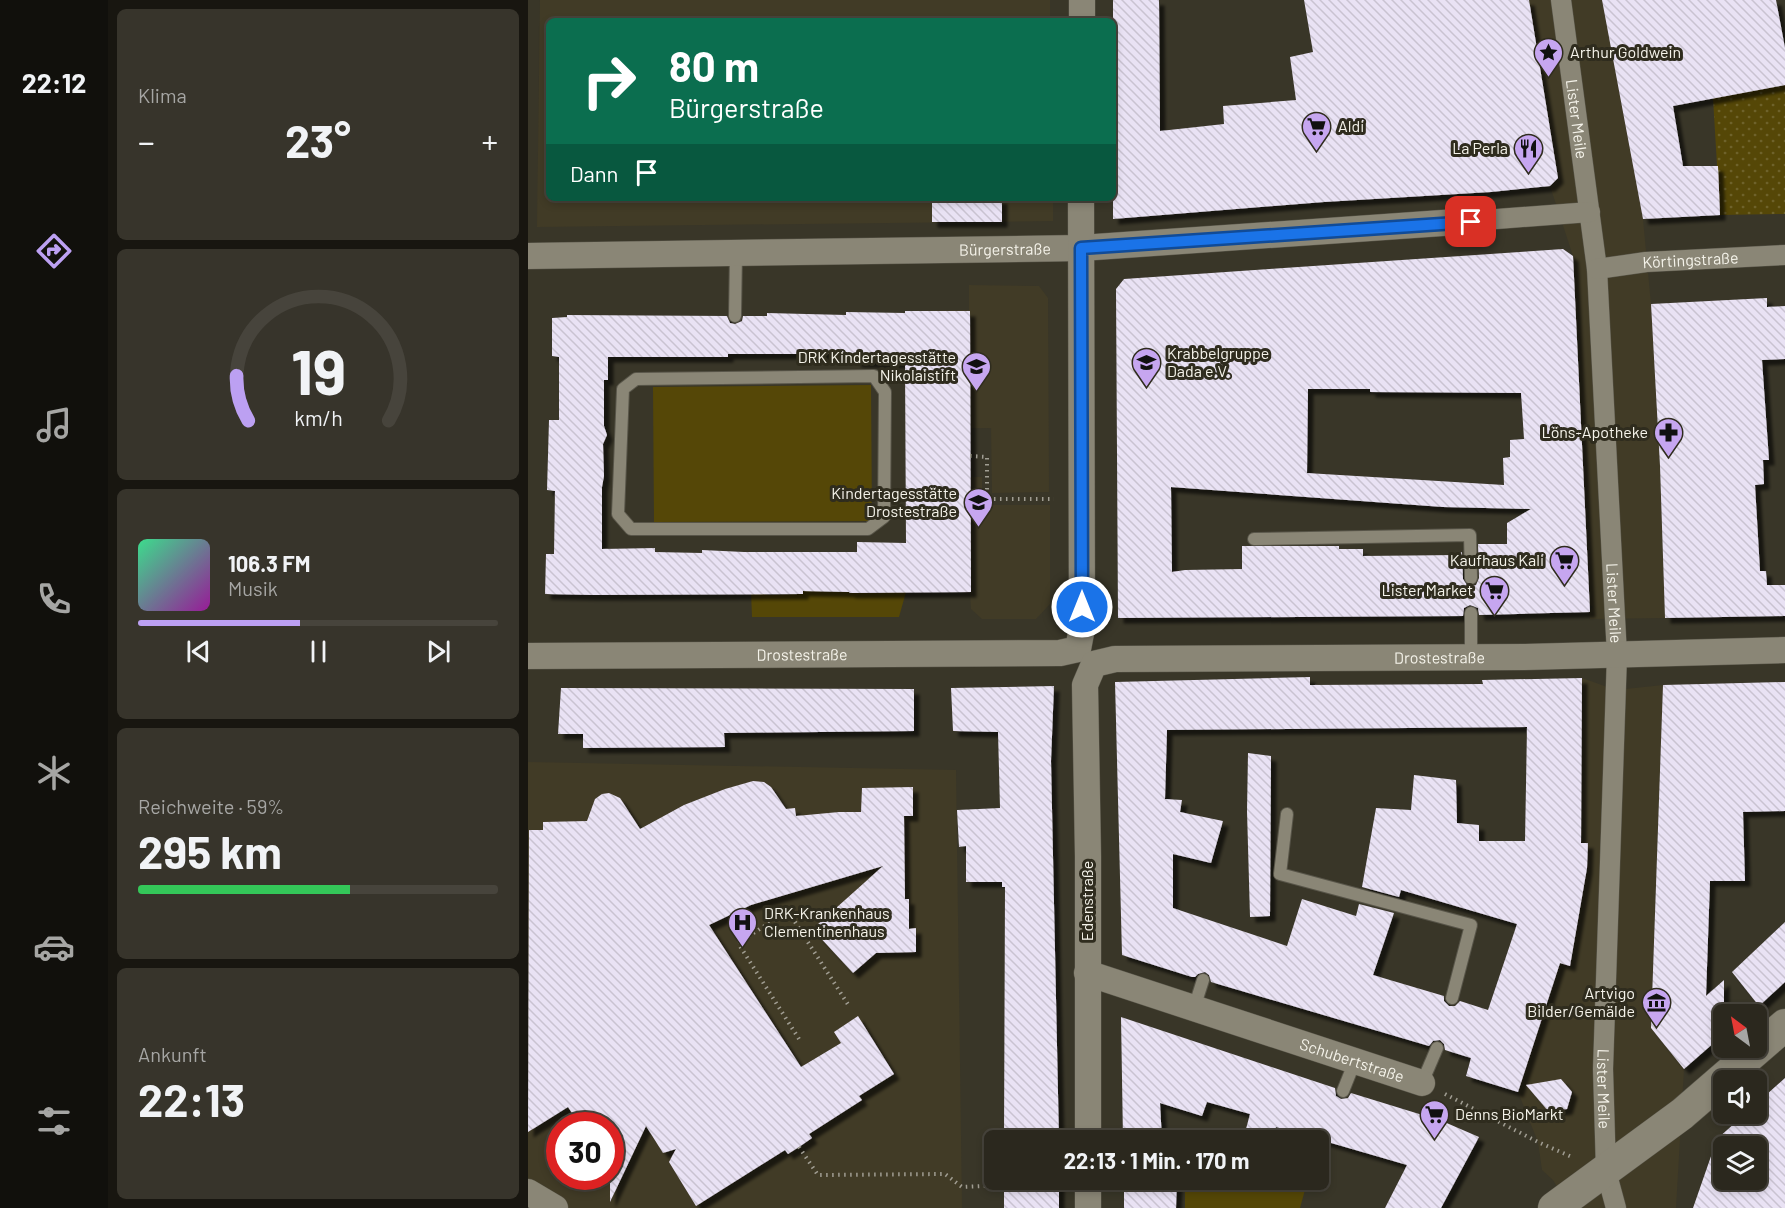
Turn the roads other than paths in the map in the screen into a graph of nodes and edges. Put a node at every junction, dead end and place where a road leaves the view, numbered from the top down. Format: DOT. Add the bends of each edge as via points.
graph roads {
  1 [pos="1082,0"];
  2 [pos="1561,0"];
  3 [pos="1082,18"];
  4 [pos="1081,201"];
  5 [pos="1590,212"];
  6 [pos="1471,222"];
  7 [pos="1081,248"];
  8 [pos="736,253"];
  9 [pos="1785,255"];
  10 [pos="528,256"];
  11 [pos="1597,269"];
  12 [pos="735,316"];
  13 [pos="636,380"];
  14 [pos="1254,539"];
  15 [pos="1471,578"];
  16 [pos="1472,613"];
  17 [pos="1785,650"];
  18 [pos="1617,655"];
  19 [pos="528,656"];
  20 [pos="1086,656"];
  21 [pos="1471,657"];
  22 [pos="1287,814"];
  23 [pos="1087,973"];
  24 [pos="1203,980"];
  25 [pos="1452,998"];
  26 [pos="1194,1008"];
  27 [pos="1785,1025"];
  28 [pos="1437,1048"];
  29 [pos="1355,1061"];
  30 [pos="1422,1083"];
  31 [pos="1343,1091"];
  32 [pos="1088,1130"];
  33 [pos="1606,1171"];
  34 [pos="1088,1190"];
  35 [pos="528,1192"];
  36 [pos="555,1208"];
  37 [pos="1088,1208"];
  38 [pos="1554,1208"];
  39 [pos="1616,1208"];
  1 -- 3 [label="street"];
  2 -- 5 [label="street, Lister Meile"];
  4 -- 7 [label="street, Edenstraße"];
  5 -- 6 [label="street, Bürgerstraße"];
  5 -- 11 [label="street, Lister Meile"];
  6 -- 7 [label="street, Bürgerstraße"];
  7 -- 8 [label="street, Bürgerstraße"];
  7 -- 20 [label="street, Edenstraße" via="1082,628"];
  8 -- 10 [label="street, Bürgerstraße"];
  8 -- 12 [label="lane"];
  9 -- 11 [label="street, Körtingstraße" via="1646,262"];
  11 -- 18 [label="street, Lister Meile"];
  13 -- 13 [label="lane" via="623,389 618,514 631,529 868,529 884,517 885,392 874,376"];
  14 -- 15 [label="lane" via="1470,535"];
  16 -- 21 [label="lane"];
  17 -- 18 [label="street, Drostestraße"];
  18 -- 21 [label="street, Drostestraße"];
  18 -- 33 [label="street, Lister Meile" via="1603,1069"];
  19 -- 20 [label="street, Drostestraße"];
  20 -- 21 [label="street, Drostestraße"];
  20 -- 23 [label="street, Edenstraße"];
  22 -- 25 [label="lane" via="1280,874 1471,925"];
  23 -- 26 [label="street, Schubertstraße"];
  23 -- 32 [label="street, Edenstraße"];
  24 -- 26 [label="lane"];
  26 -- 29 [label="street, Schubertstraße"];
  27 -- 33 [label="street" via="1682,1114"];
  28 -- 30 [label="lane"];
  29 -- 30 [label="street, Schubertstraße"];
  29 -- 31 [label="lane"];
  33 -- 38 [label="street"];
  33 -- 39 [label="street, Lister Meile"];
  34 -- 37 [label="street"];
  35 -- 36 [label="street"];
}
